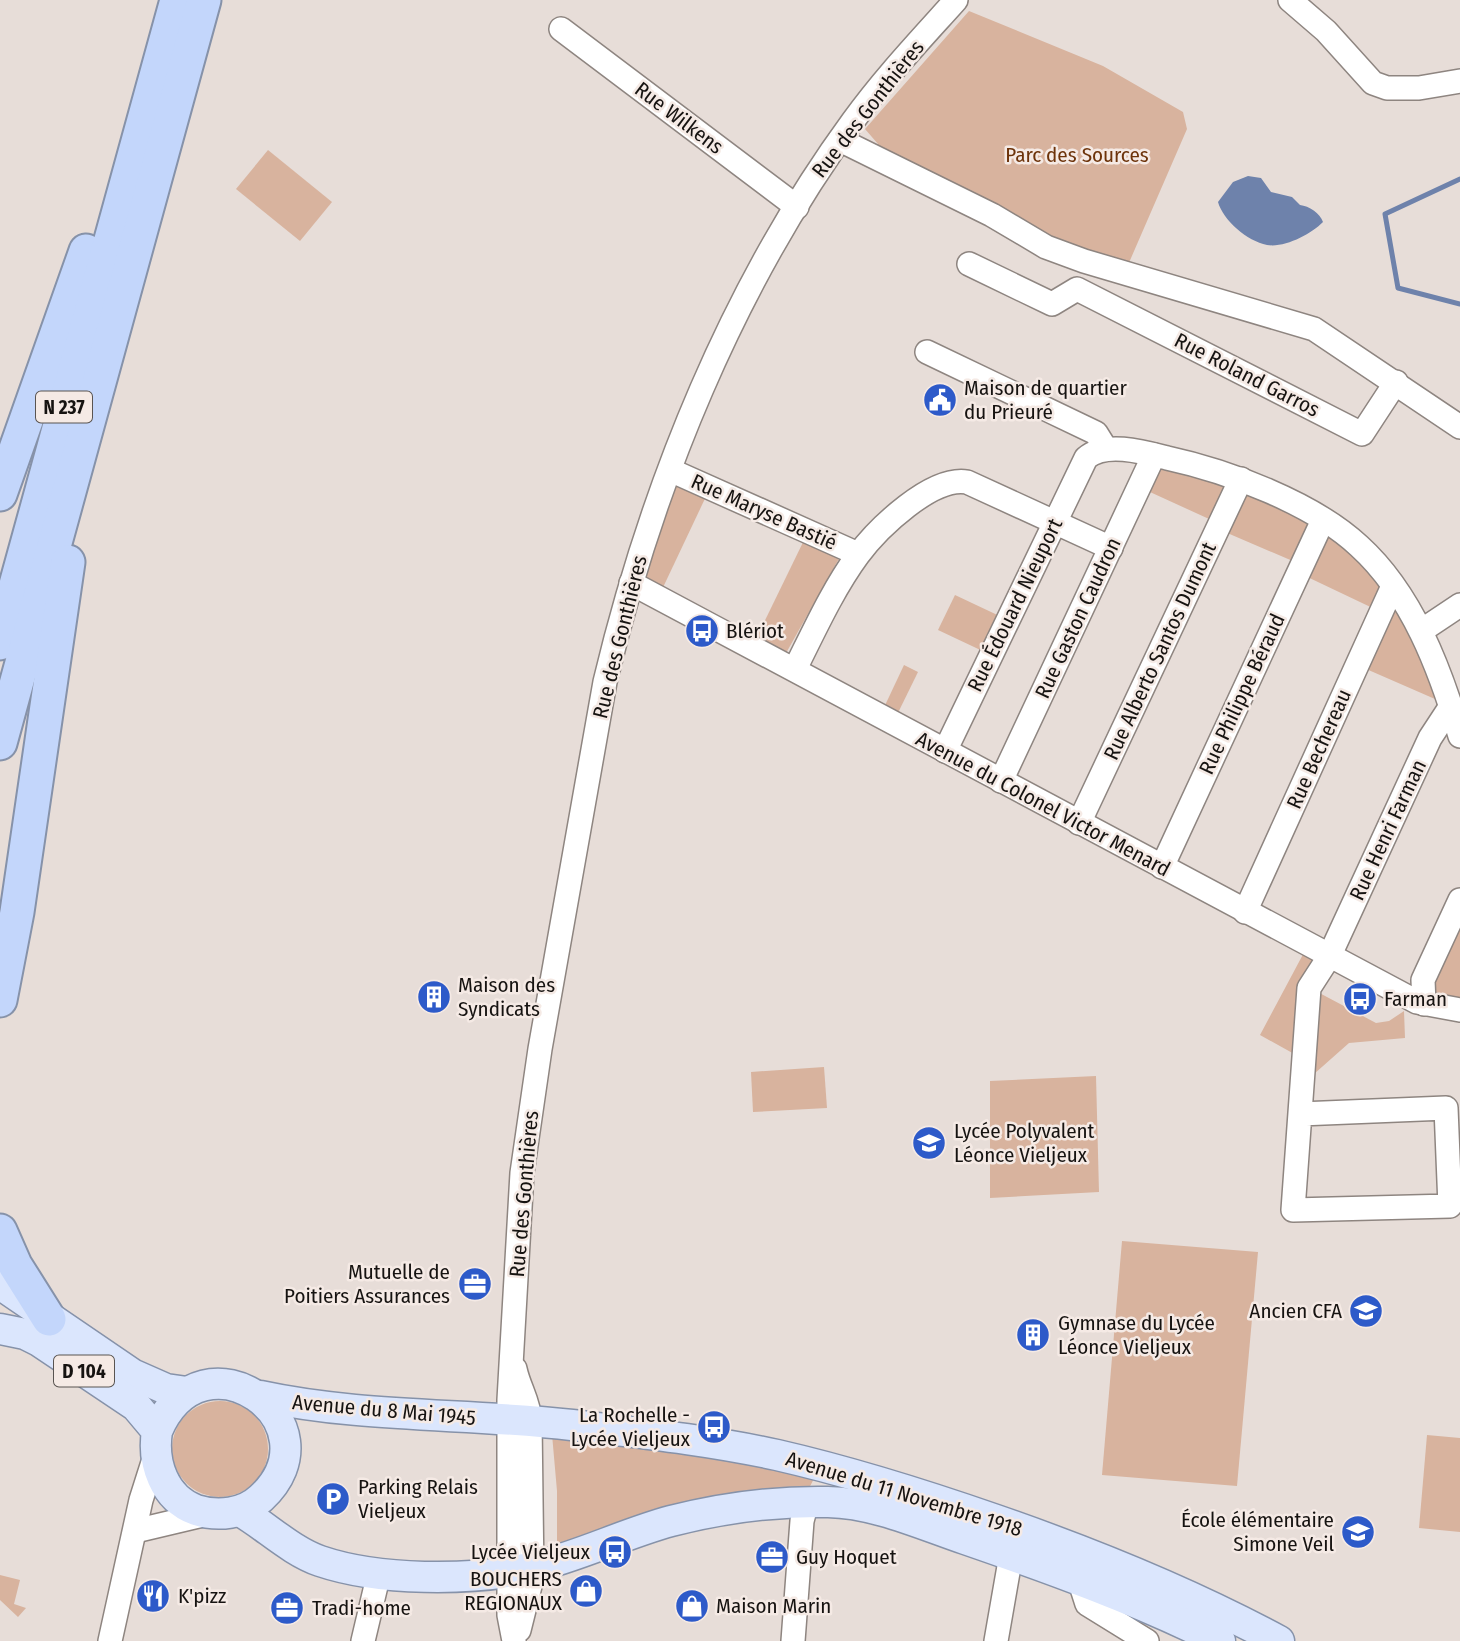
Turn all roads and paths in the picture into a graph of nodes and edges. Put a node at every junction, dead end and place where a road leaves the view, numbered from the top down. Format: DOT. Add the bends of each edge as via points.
graph roads {
  1 [pos="177,0"];
  2 [pos="204,0"];
  3 [pos="956,0"];
  4 [pos="1290,0"];
  5 [pos="561,29"];
  6 [pos="1460,81"];
  7 [pos="840,139"];
  8 [pos="128,172"];
  9 [pos="797,206"];
  10 [pos="1084,261"];
  11 [pos="969,264"];
  12 [pos="1077,289"];
  13 [pos="927,352"];
  14 [pos="1396,382"];
  15 [pos="1460,427"];
  16 [pos="81,445"];
  17 [pos="1096,454"];
  18 [pos="1154,455"];
  19 [pos="670,470"];
  20 [pos="1241,479"];
  21 [pos="0,494"];
  22 [pos="1323,520"];
  23 [pos="1055,523"];
  24 [pos="1111,548"];
  25 [pos="858,554"];
  26 [pos="631,583"];
  27 [pos="1393,586"];
  28 [pos="1460,605"];
  29 [pos="1421,631"];
  30 [pos="0,643"];
  31 [pos="795,669"];
  32 [pos="1451,706"];
  33 [pos="1460,736"];
  34 [pos="0,743"];
  35 [pos="945,751"];
  36 [pos="1001,781"];
  37 [pos="1079,823"];
  38 [pos="1161,867"];
  39 [pos="1460,900"];
  40 [pos="1245,912"];
  41 [pos="1329,957"];
  42 [pos="0,1000"];
  43 [pos="1424,1004"];
  44 [pos="1460,1010"];
  45 [pos="1300,1114"];
  46 [pos="0,1231"];
  47 [pos="0,1284"];
  48 [pos="49,1319"];
  49 [pos="0,1329"];
  50 [pos="187,1392"];
  51 [pos="260,1396"];
  52 [pos="519,1420"];
  53 [pos="156,1444"];
  54 [pos="807,1502"];
  55 [pos="225,1512"];
  56 [pos="135,1531"];
  57 [pos="1011,1555"];
  58 [pos="520,1569"];
  59 [pos="379,1573"];
  60 [pos="1079,1579"];
  61 [pos="110,1641"];
  62 [pos="363,1641"];
  63 [pos="515,1641"];
  64 [pos="793,1641"];
  65 [pos="996,1641"];
  66 [pos="1147,1641"];
  67 [pos="1220,1641"];
  68 [pos="1279,1641"];
  1 -- 8 [label="highway, N 237"];
  2 -- 16 [label="highway, N 237"];
  3 -- 7 [label="street, Rue des Gonthières"];
  4 -- 6 [label="street" via="1326,31 1373,83 1408,88"];
  5 -- 9 [label="street, Rue Wilkens"];
  7 -- 9 [label="street, Rue des Gonthières"];
  7 -- 10 [label="street" via="1046,247"];
  8 -- 21 [label="highway" via="96,222"];
  8 -- 30 [label="highway, N 237"];
  9 -- 19 [label="street, Rue des Gonthières" via="738,313"];
  10 -- 12 [label="street"];
  10 -- 14 [label="street" via="1314,329"];
  11 -- 12 [label="street" via="1052,303"];
  12 -- 14 [label="street, Rue Roland Garros" via="1362,434"];
  13 -- 17 [label="street" via="1096,433"];
  14 -- 15 [label="street"];
  16 -- 34 [label="highway, N 237"];
  16 -- 42 [label="highway" via="81,496"];
  17 -- 18 [label="street"];
  17 -- 23 [label="street, Rue Édouard Nieuport"];
  18 -- 20 [label="street"];
  18 -- 24 [label="street, Rue Gaston Caudron"];
  19 -- 25 [label="street, Rue Maryse Bastié"];
  19 -- 26 [label="street, Rue des Gonthières"];
  20 -- 22 [label="street"];
  20 -- 37 [label="street, Rue Alberto Santos Dumont"];
  22 -- 27 [label="street" via="1359,546"];
  22 -- 38 [label="street, Rue Philippe Béraud"];
  23 -- 24 [label="street"];
  23 -- 25 [label="street" via="967,482 953,480 910,504"];
  23 -- 35 [label="street, Rue Édouard Nieuport"];
  24 -- 36 [label="street, Rue Gaston Caudron"];
  25 -- 31 [label="street"];
  26 -- 31 [label="street, Avenue du Colonel Victor Menard"];
  26 -- 52 [label="street, Rue des Gonthières" via="605,682 522,1173 512,1355"];
  27 -- 29 [label="street"];
  27 -- 40 [label="street, Rue Bechereau"];
  28 -- 29 [label="street"];
  29 -- 32 [label="street"];
  31 -- 35 [label="street, Avenue du Colonel Victor Menard"];
  32 -- 33 [label="street"];
  32 -- 41 [label="street, Rue Henri Farman" via="1430,738"];
  35 -- 36 [label="street, Avenue du Colonel Victor Menard"];
  36 -- 37 [label="street, Avenue du Colonel Victor Menard"];
  37 -- 38 [label="street, Avenue du Colonel Victor Menard"];
  38 -- 40 [label="street, Avenue du Colonel Victor Menard"];
  39 -- 43 [label="street" via="1423,980"];
  40 -- 41 [label="street, Avenue du Colonel Victor Menard"];
  41 -- 43 [label="street, Avenue du Colonel Victor Menard"];
  41 -- 45 [label="street, Rue Henri Farman" via="1309,988"];
  43 -- 44 [label="street, Avenue du Colonel Victor Menard"];
  45 -- 45 [label="street" via="1293,1210 1450,1206 1446,1108"];
  46 -- 48 [label="highway"];
  47 -- 48 [label="main road, Avenue du 8 Mai 1945 / D 104"];
  48 -- 50 [label="main road, Avenue du 8 Mai 1945 / D 104" via="132,1374 166,1389"];
  49 -- 53 [label="main road, D 104" via="39,1341 136,1406"];
  50 -- 51 [label="main road, Avenue du 8 Mai 1945" via="216,1383 239,1386"];
  50 -- 53 [label="main road" via="174,1403"];
  51 -- 52 [label="main road, Avenue du 8 Mai 1945" via="307,1406"];
  51 -- 55 [label="main road, Avenue du 8 Mai 1945" via="283,1429 286,1450 282,1470 258,1502"];
  52 -- 58 [label="street, Rue des Gonthières"];
  52 -- 68 [label="main road, Avenue du 11 Novembre 1918" via="733,1447 876,1481 1115,1563"];
  53 -- 55 [label="main road" via="163,1480 180,1500"];
  53 -- 56 [label="street"];
  54 -- 57 [label="main road, Avenue du 11 Novembre 1918" via="879,1511"];
  54 -- 58 [label="main road, Avenue du 11 Novembre 1918" via="708,1512"];
  54 -- 64 [label="street"];
  55 -- 56 [label="street"];
  55 -- 59 [label="main road" via="311,1558"];
  56 -- 61 [label="street"];
  57 -- 60 [label="main road, Avenue du 11 Novembre 1918"];
  57 -- 65 [label="street"];
  58 -- 59 [label="main road" via="469,1575"];
  58 -- 63 [label="street, Rue des Gonthières" via="509,1615"];
  59 -- 62 [label="street"];
  60 -- 66 [label="street" via="1087,1604"];
  60 -- 67 [label="main road, Avenue du 11 Novembre 1918"];
}
